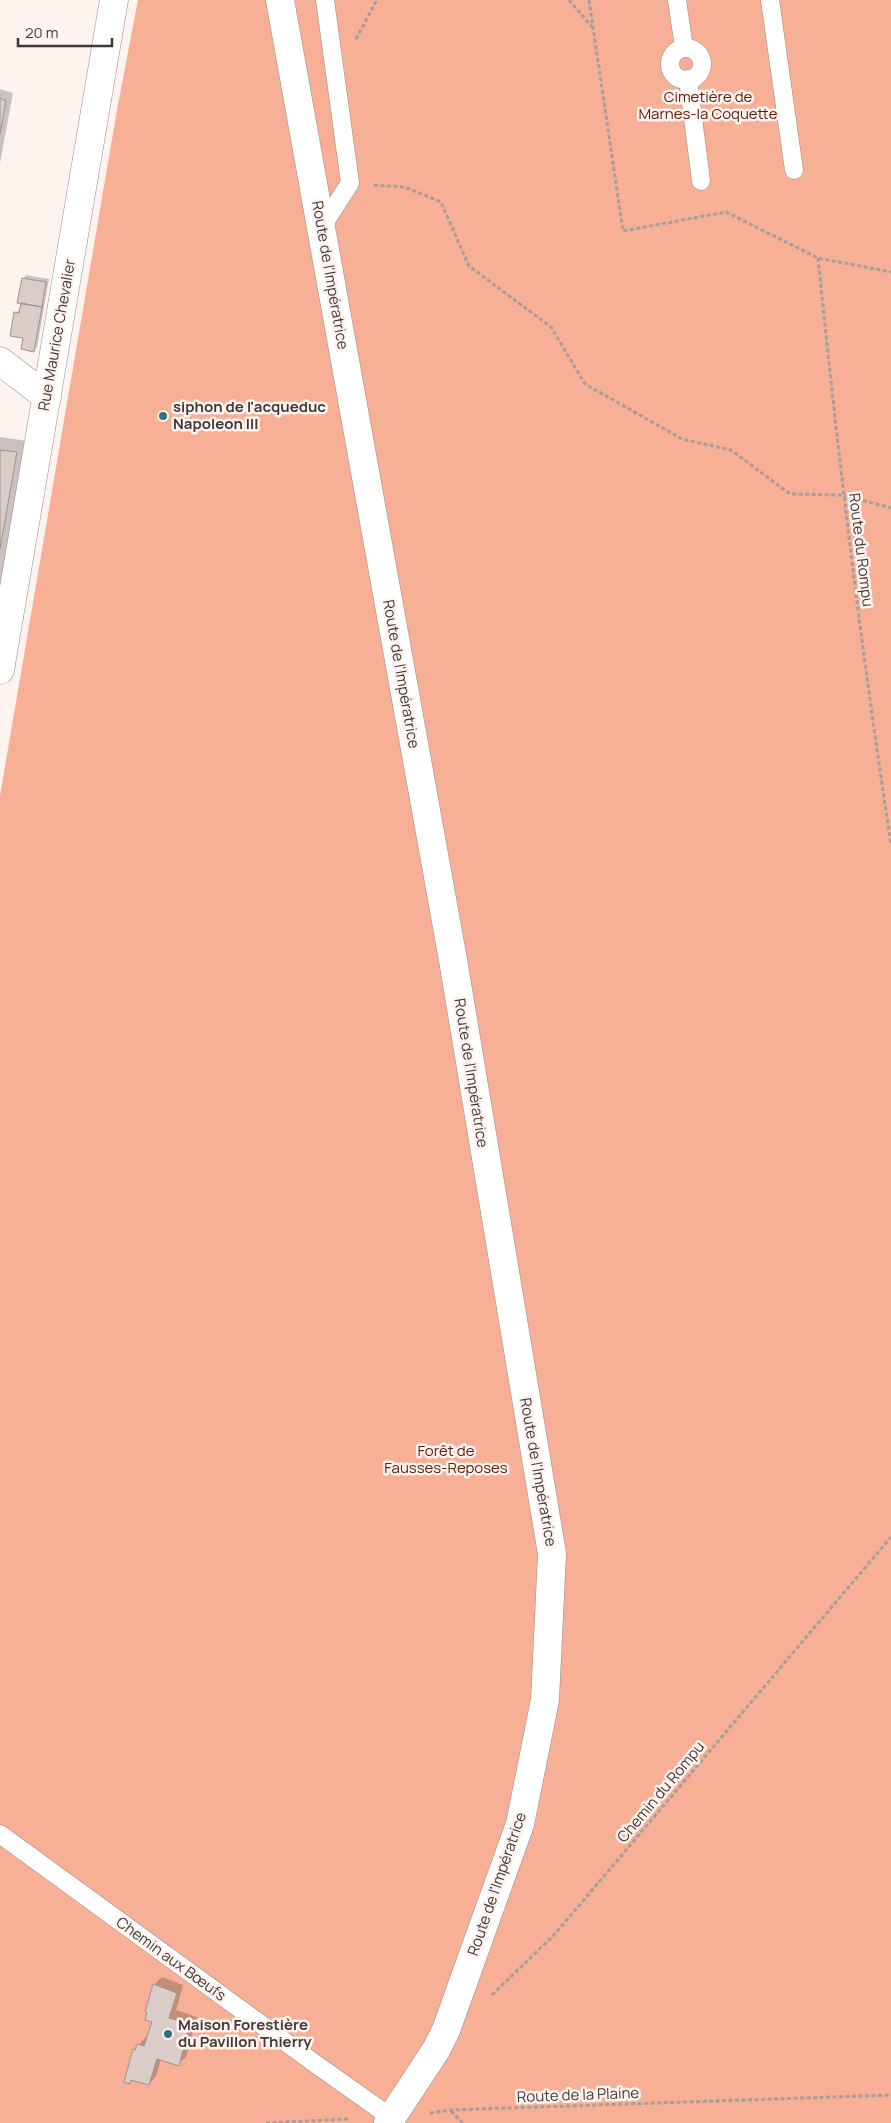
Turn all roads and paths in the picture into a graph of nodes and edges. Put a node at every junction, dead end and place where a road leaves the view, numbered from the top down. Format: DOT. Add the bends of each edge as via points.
graph roads {
  1 [pos="114,0"];
  2 [pos="280,0"];
  3 [pos="325,0"];
  4 [pos="377,0"];
  5 [pos="569,0"];
  6 [pos="589,0"];
  7 [pos="677,0"];
  8 [pos="770,0"];
  9 [pos="594,29"];
  10 [pos="333,59"];
  11 [pos="794,170"];
  12 [pos="701,181"];
  13 [pos="350,183"];
  14 [pos="321,228"];
  15 [pos="818,258"];
  16 [pos="891,272"];
  17 [pos="0,361"];
  18 [pos="46,397"];
  19 [pos="843,495"];
  20 [pos="891,508"];
  21 [pos="0,670"];
  22 [pos="891,844"];
  23 [pos="891,1538"];
  24 [pos="0,1834"];
  25 [pos="485,2002"];
  26 [pos="891,2096"];
  27 [pos="451,2110"];
  28 [pos="390,2120"];
  29 [pos="266,2123"];
  30 [pos="463,2123"];
  1 -- 18 [label="street, Rue Maurice Chevalier"];
  2 -- 14 [label="street, Route de l'Impératrice"];
  3 -- 10 [label="lane"];
  4 -- 10 [label="path" via="356,40"];
  5 -- 9 [label="path"];
  6 -- 9 [label="path"];
  7 -- 12 [label="lane" via="684,48 697,52 702,58 699,74 688,79"];
  8 -- 11 [label="lane"];
  9 -- 15 [label="path" via="623,231 726,212"];
  10 -- 13 [label="lane"];
  13 -- 14 [label="lane"];
  13 -- 19 [label="path" via="405,187 441,202 469,266 551,327 585,384 682,440 731,450 790,494"];
  14 -- 28 [label="street, Route de l'Impératrice" via="453,960 552,1554 545,1700 520,1824 446,2030"];
  15 -- 16 [label="path"];
  15 -- 19 [label="path, Route du Rompu"];
  17 -- 18 [label="street"];
  18 -- 21 [label="street, Rue Maurice Chevalier"];
  19 -- 20 [label="path"];
  19 -- 22 [label="path, Route du Rompu" via="871,717"];
  23 -- 25 [label="path, Chemin du Rompu" via="554,1934"];
  24 -- 28 [label="lane, Chemin aux Bœufs"];
  26 -- 27 [label="path, Route de la Plaine"];
  27 -- 28 [label="path, Route de la Plaine"];
  27 -- 30 [label="path"];
  28 -- 29 [label="path, Route de la Plaine"];
}
